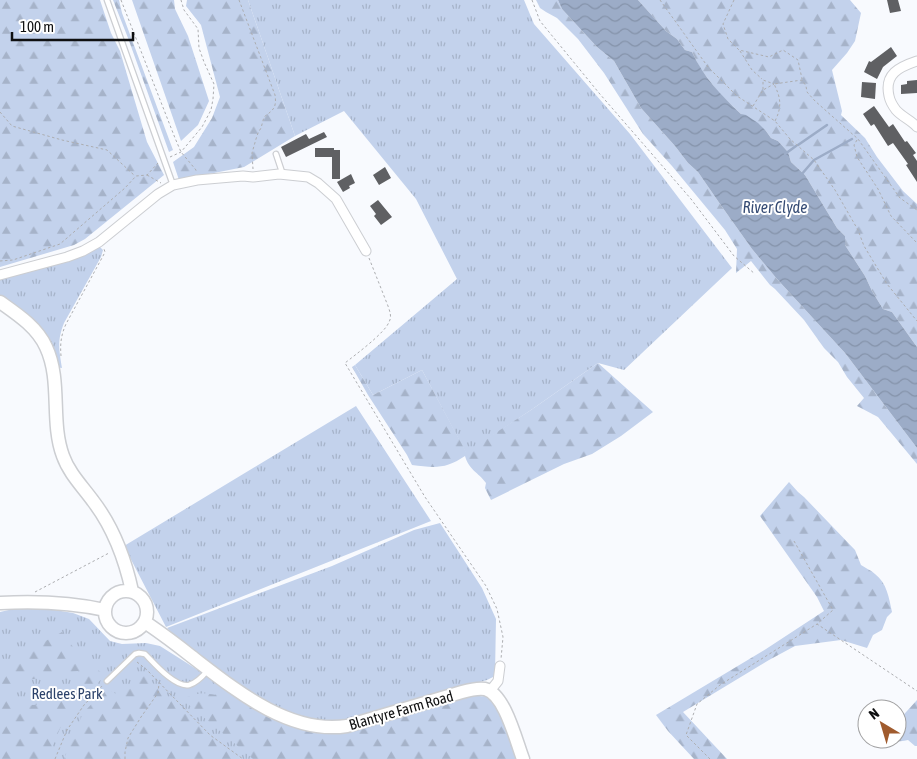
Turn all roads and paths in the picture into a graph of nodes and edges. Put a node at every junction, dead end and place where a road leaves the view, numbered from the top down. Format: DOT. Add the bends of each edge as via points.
graph roads {
  1 [pos="107,0"];
  2 [pos="121,0"];
  3 [pos="181,0"];
  4 [pos="239,0"];
  5 [pos="532,0"];
  6 [pos="660,0"];
  7 [pos="734,0"];
  8 [pos="739,50"];
  9 [pos="917,61"];
  10 [pos="763,80"];
  11 [pos="802,80"];
  12 [pos="774,84"];
  13 [pos="763,90"];
  14 [pos="752,107"];
  15 [pos="0,112"];
  16 [pos="775,121"];
  17 [pos="917,127"];
  18 [pos="858,139"];
  19 [pos="181,152"];
  20 [pos="276,154"];
  21 [pos="164,160"];
  22 [pos="282,172"];
  23 [pos="147,175"];
  24 [pos="136,176"];
  25 [pos="253,177"];
  26 [pos="197,180"];
  27 [pos="171,186"];
  28 [pos="917,210"];
  29 [pos="99,242"];
  30 [pos="917,244"];
  31 [pos="366,251"];
  32 [pos="0,261"];
  33 [pos="755,274"];
  34 [pos="0,275"];
  35 [pos="0,302"];
  36 [pos="917,321"];
  37 [pos="62,360"];
  38 [pos="794,541"];
  39 [pos="119,548"];
  40 [pos="132,591"];
  41 [pos="32,594"];
  42 [pos="0,603"];
  43 [pos="105,610"];
  44 [pos="146,622"];
  45 [pos="817,624"];
  46 [pos="132,657"];
  47 [pos="500,666"];
  48 [pos="209,669"];
  49 [pos="107,681"];
  50 [pos="159,682"];
  51 [pos="490,691"];
  52 [pos="917,691"];
  53 [pos="55,759"];
  54 [pos="125,759"];
  55 [pos="243,759"];
  56 [pos="523,759"];
  57 [pos="710,759"];
  1 -- 21 [label="lane"];
  2 -- 19 [label="path"];
  3 -- 19 [label="path" via="198,29 199,48 214,84 211,110 202,127"];
  4 -- 25 [label="path" via="276,103 264,117 256,138 252,153"];
  5 -- 33 [label="path" via="546,29 691,199 734,256"];
  6 -- 14 [label="path" via="708,67"];
  7 -- 8 [label="path" via="723,24 728,39"];
  8 -- 10 [label="path"];
  8 -- 11 [label="path" via="769,57 784,50 798,60"];
  9 -- 17 [label="street" via="895,72 888,81 890,100 897,111"];
  10 -- 12 [label="path"];
  10 -- 13 [label="path"];
  11 -- 12 [label="path"];
  11 -- 18 [label="path" via="815,101"];
  12 -- 13 [label="path"];
  12 -- 16 [label="path" via="780,104"];
  13 -- 14 [label="path"];
  14 -- 16 [label="path"];
  15 -- 24 [label="path" via="12,126 107,150"];
  16 -- 36 [label="path" via="814,160 835,190 887,284"];
  18 -- 28 [label="path" via="900,198"];
  18 -- 30 [label="path" via="854,145 857,156 891,216"];
  19 -- 21 [label="path"];
  19 -- 26 [label="path" via="196,170"];
  20 -- 22 [label="lane"];
  21 -- 23 [label="path"];
  21 -- 27 [label="lane"];
  23 -- 24 [label="path"];
  23 -- 27 [label="path"];
  24 -- 32 [label="path" via="60,244 13,260"];
  25 -- 26 [label="street"];
  25 -- 31 [label="street" via="279,174 308,177 318,183 336,199"];
  26 -- 27 [label="street"];
  27 -- 29 [label="street"];
  29 -- 34 [label="street" via="67,257"];
  29 -- 37 [label="path" via="105,252 62,334"];
  31 -- 47 [label="path" via="388,306 390,320 385,329 345,363 425,498 486,586 497,609 503,638"];
  35 -- 39 [label="main road" via="32,328 47,347 54,375 63,457 101,513"];
  38 -- 45 [label="path" via="833,610"];
  39 -- 40 [label="main road"];
  39 -- 41 [label="path"];
  40 -- 43 [label="main road" via="117,592"];
  40 -- 44 [label="main road" via="147,605"];
  42 -- 43 [label="main road" via="44,602"];
  43 -- 44 [label="main road" via="108,624 119,633 133,633"];
  44 -- 48 [label="main road, Blantyre Farm Road"];
  45 -- 52 [label="path"];
  45 -- 57 [label="path" via="720,685 697,704 686,735"];
  46 -- 48 [label="lane" via="144,654 172,680 184,685 197,682"];
  46 -- 49 [label="lane"];
  46 -- 50 [label="path"];
  47 -- 51 [label="street" via="498,681"];
  48 -- 51 [label="main road, Blantyre Farm Road" via="268,709 294,721 325,728 354,724 470,690"];
  49 -- 53 [label="path" via="84,705 67,730"];
  50 -- 54 [label="path" via="158,692 128,738"];
  50 -- 55 [label="path" via="210,735"];
  51 -- 56 [label="main road" via="503,705"];
}
